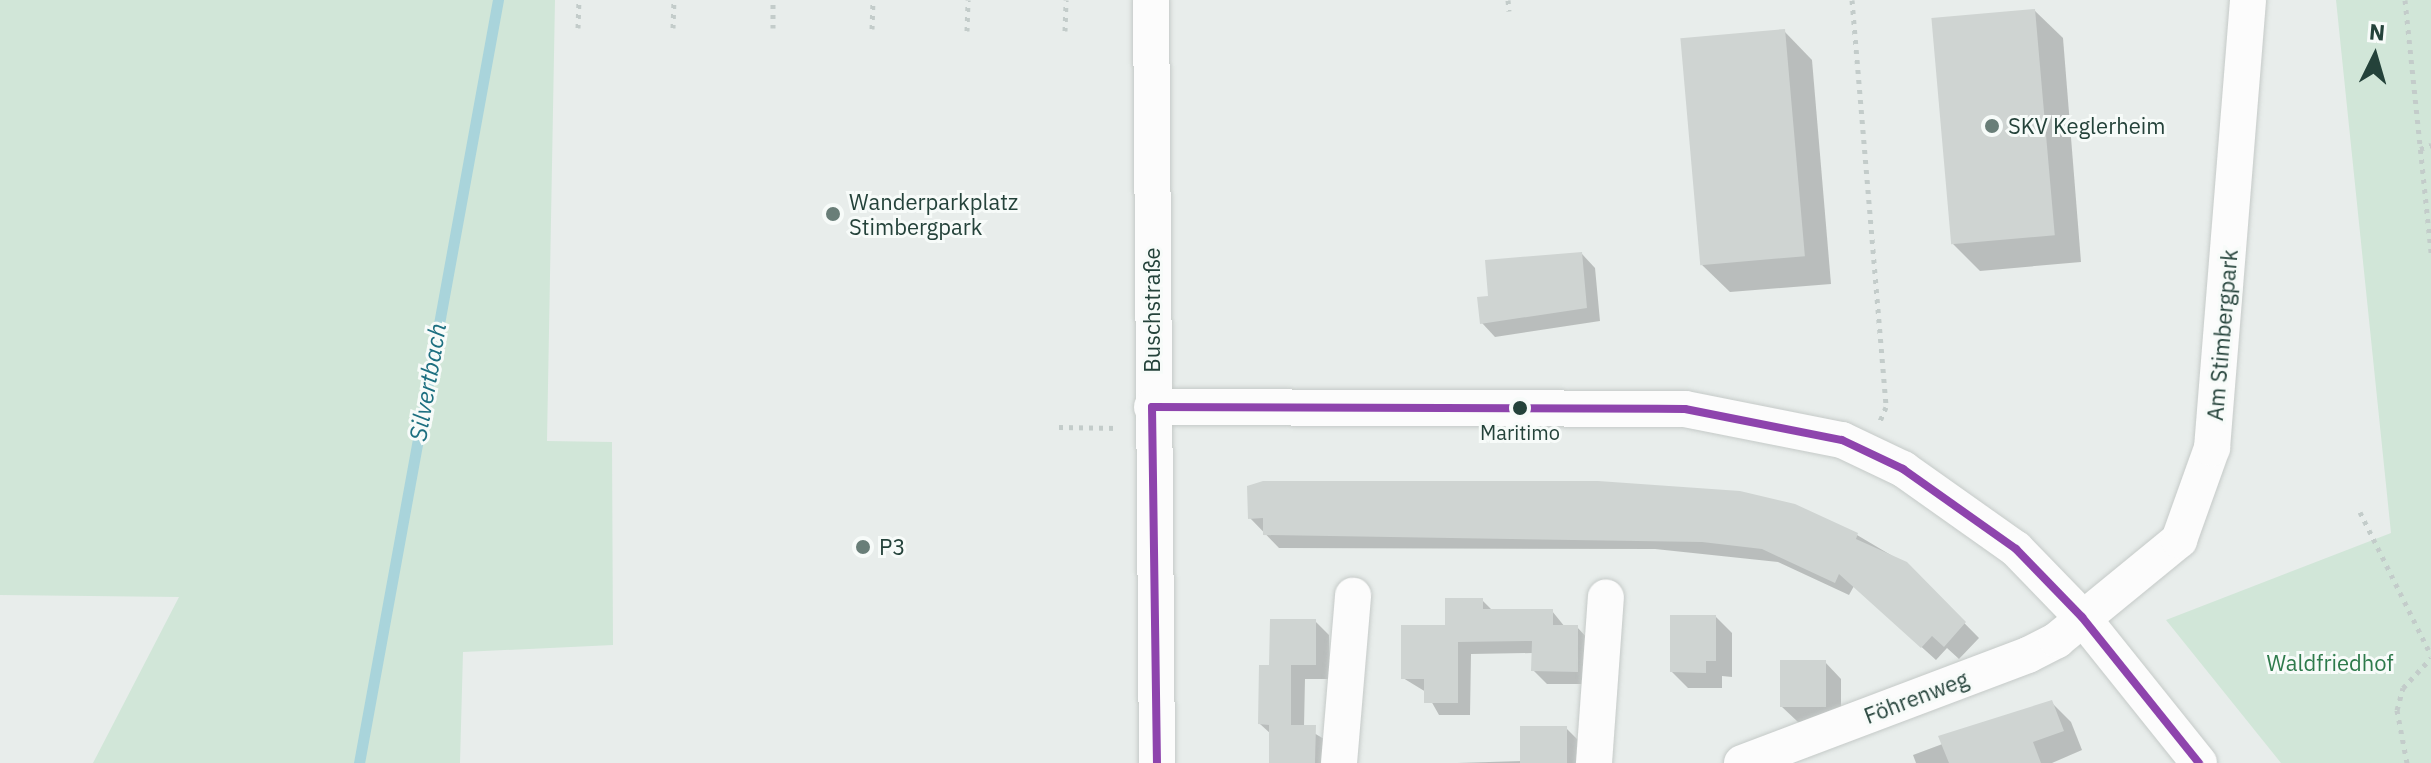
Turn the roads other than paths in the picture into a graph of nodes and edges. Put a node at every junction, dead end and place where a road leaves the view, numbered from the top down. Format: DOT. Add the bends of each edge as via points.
graph roads {
  1 [pos="2248,0"];
  2 [pos="1152,16"];
  3 [pos="1152,418"];
  4 [pos="1353,596"];
  5 [pos="1606,597"];
  6 [pos="2082,617"];
  7 [pos="1157,763"];
  8 [pos="1339,763"];
  9 [pos="1594,763"];
  10 [pos="1742,763"];
  11 [pos="2199,763"];
  1 -- 6 [label="street, Am Stimbergpark" via="2212,448 2179,540"];
  2 -- 3 [label="street, Buschstraße"];
  3 -- 6 [label="street" via="1685,409 1767,421 1866,452 2016,549"];
  3 -- 7 [label="street, Buschstraße"];
  4 -- 8 [label="street"];
  5 -- 9 [label="street"];
  6 -- 10 [label="street, Föhrenweg" via="2028,655"];
  6 -- 11 [label="street"];
}
